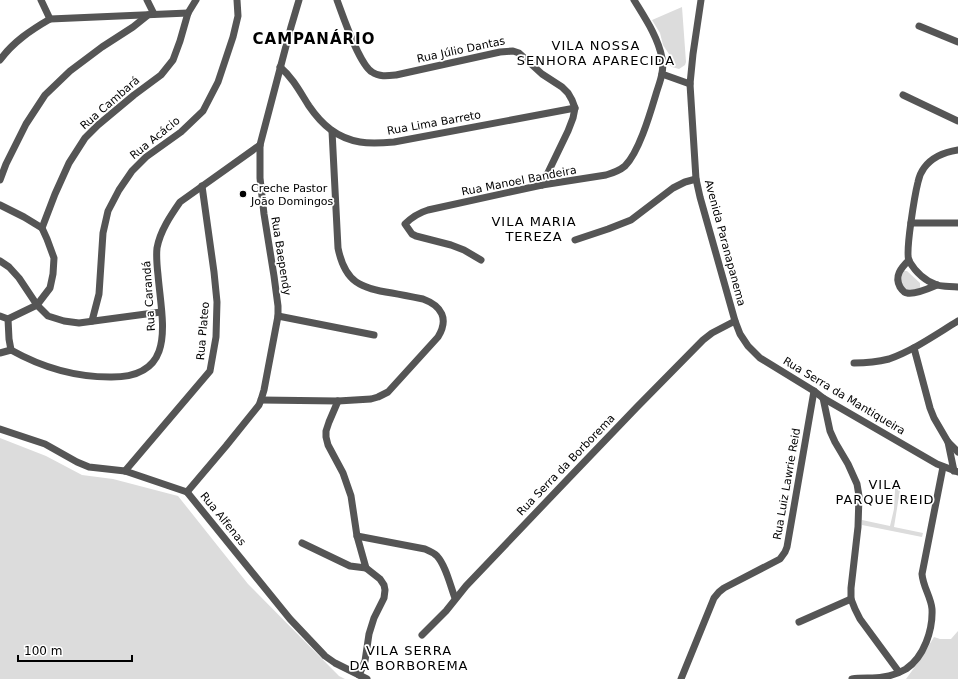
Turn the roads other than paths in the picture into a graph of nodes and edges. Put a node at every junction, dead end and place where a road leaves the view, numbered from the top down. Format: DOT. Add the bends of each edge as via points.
graph roads {
  1 [pos="41,0"];
  2 [pos="147,0"];
  3 [pos="196,0"];
  4 [pos="237,0"];
  5 [pos="299,0"];
  6 [pos="337,0"];
  7 [pos="634,0"];
  8 [pos="702,1"];
  9 [pos="188,13"];
  10 [pos="151,14"];
  11 [pos="50,19"];
  12 [pos="919,26"];
  13 [pos="958,42"];
  14 [pos="0,60"];
  15 [pos="280,66"];
  16 [pos="662,74"];
  17 [pos="690,84"];
  18 [pos="903,95"];
  19 [pos="575,108"];
  20 [pos="958,121"];
  21 [pos="332,131"];
  22 [pos="260,145"];
  23 [pos="958,150"];
  24 [pos="696,179"];
  25 [pos="0,180"];
  26 [pos="542,185"];
  27 [pos="202,186"];
  28 [pos="0,205"];
  29 [pos="911,223"];
  30 [pos="958,223"];
  31 [pos="42,228"];
  32 [pos="575,240"];
  33 [pos="481,260"];
  34 [pos="908,260"];
  35 [pos="0,261"];
  36 [pos="937,285"];
  37 [pos="958,287"];
  38 [pos="37,305"];
  39 [pos="161,312"];
  40 [pos="0,316"];
  41 [pos="278,316"];
  42 [pos="8,319"];
  43 [pos="92,321"];
  44 [pos="735,322"];
  45 [pos="958,322"];
  46 [pos="374,335"];
  47 [pos="914,348"];
  48 [pos="11,350"];
  49 [pos="0,353"];
  50 [pos="854,364"];
  51 [pos="814,391"];
  52 [pos="823,398"];
  53 [pos="261,400"];
  54 [pos="338,401"];
  55 [pos="0,429"];
  56 [pos="948,442"];
  57 [pos="958,452"];
  58 [pos="943,467"];
  59 [pos="125,471"];
  60 [pos="956,472"];
  61 [pos="188,492"];
  62 [pos="357,536"];
  63 [pos="302,543"];
  64 [pos="366,568"];
  65 [pos="455,598"];
  66 [pos="851,599"];
  67 [pos="799,622"];
  68 [pos="422,635"];
  69 [pos="900,672"];
  70 [pos="359,675"];
  71 [pos="367,679"];
  72 [pos="681,679"];
  73 [pos="852,679"];
  1 -- 11 [label="street"];
  2 -- 10 [label="street"];
  3 -- 9 [label="street, Rua Cambará"];
  4 -- 43 [label="street, Rua Acácio" via="238,16 232,37 218,82 203,111 132,171 108,211 103,233 99,294"];
  5 -- 15 [label="street, Rua Baependy"];
  6 -- 19 [label="street, Rua Júlio Dantas" via="364,64 376,75 396,75 513,51 562,87"];
  7 -- 16 [label="street, Rua Manoel Bandeira" via="658,43 662,57"];
  8 -- 17 [label="street, Avenida Paranapanema"];
  9 -- 10 [label="street"];
  9 -- 31 [label="street, Rua Cambará" via="173,60 161,75 85,138 69,163"];
  10 -- 11 [label="street"];
  10 -- 25 [label="street" via="70,71 45,95 26,124"];
  11 -- 14 [label="street" via="19,39"];
  12 -- 13 [label="street"];
  15 -- 21 [label="street, Rua Lima Barreto" via="294,81 316,116"];
  15 -- 22 [label="street, Rua Baependy"];
  16 -- 17 [label="street"];
  16 -- 26 [label="street, Rua Manoel Bandeira" via="640,140 632,157 621,170 606,175"];
  17 -- 24 [label="street, Avenida Paranapanema"];
  18 -- 20 [label="street"];
  19 -- 21 [label="street, Rua Lima Barreto" via="394,142 361,142"];
  19 -- 26 [label="street" via="570,125"];
  21 -- 54 [label="street" via="338,248 343,266 363,287 435,304 442,313 444,324 438,337 388,392 378,398"];
  22 -- 27 [label="street, Rua Carandá"];
  22 -- 41 [label="street, Rua Baependy" via="260,178"];
  23 -- 29 [label="street" via="945,152 923,169"];
  24 -- 32 [label="street" via="673,188 630,220"];
  24 -- 44 [label="street, Avenida Paranapanema"];
  26 -- 33 [label="street, Rua Manoel Bandeira" via="428,210 418,213 405,224 416,236 451,245"];
  27 -- 39 [label="street, Rua Carandá" via="180,202 162,232 157,247"];
  27 -- 59 [label="street, Rua Plateo" via="217,302 216,337 210,371"];
  28 -- 31 [label="street"];
  29 -- 30 [label="street"];
  29 -- 34 [label="street"];
  31 -- 38 [label="street" via="54,258 53,274 50,288"];
  34 -- 36 [label="street" via="920,275"];
  34 -- 36 [label="street" via="898,274 897,279 902,290 912,293"];
  35 -- 38 [label="street" via="19,278"];
  36 -- 37 [label="street"];
  38 -- 42 [label="street"];
  38 -- 43 [label="street" via="48,316 64,321"];
  39 -- 43 [label="street"];
  39 -- 48 [label="street, Rua Carandá" via="162,342 156,358 148,368 123,378 74,375 28,360"];
  40 -- 42 [label="street"];
  41 -- 46 [label="street"];
  41 -- 53 [label="street, Rua Baependy"];
  42 -- 48 [label="street"];
  44 -- 51 [label="street, Rua Serra da Mantiqueira" via="748,346 760,358"];
  44 -- 65 [label="street, Rua Serra da Borborema" via="703,340"];
  45 -- 47 [label="street"];
  47 -- 50 [label="street" via="884,360"];
  47 -- 56 [label="street" via="934,418"];
  48 -- 49 [label="street"];
  51 -- 52 [label="street, Rua Serra da Mantiqueira"];
  51 -- 72 [label="street, Rua Luiz Lawrie Reid" via="785,552 780,559 724,588 714,598"];
  52 -- 58 [label="street, Rua Serra da Mantiqueira"];
  52 -- 66 [label="street" via="830,431 857,484 859,496"];
  53 -- 54 [label="street"];
  53 -- 61 [label="street, Rua Baependy"];
  54 -- 62 [label="street" via="328,422 326,437 347,482"];
  55 -- 59 [label="street, Rua Alfenas" via="45,444 89,467"];
  56 -- 57 [label="street"];
  56 -- 60 [label="street"];
  58 -- 60 [label="street, Rua Serra da Mantiqueira"];
  58 -- 69 [label="street" via="922,574 932,608 928,635 916,659"];
  59 -- 61 [label="street, Rua Alfenas"];
  61 -- 70 [label="street, Rua Alfenas" via="290,619 325,656"];
  62 -- 64 [label="street"];
  62 -- 65 [label="street" via="432,552 442,564"];
  63 -- 64 [label="street" via="350,566"];
  64 -- 70 [label="street" via="380,579 385,594 374,618 365,661"];
  65 -- 68 [label="street, Rua Serra da Borborema"];
  66 -- 67 [label="street"];
  66 -- 69 [label="street" via="860,619"];
  69 -- 73 [label="street" via="882,677"];
  70 -- 71 [label="street, Rua Alfenas"];
}
